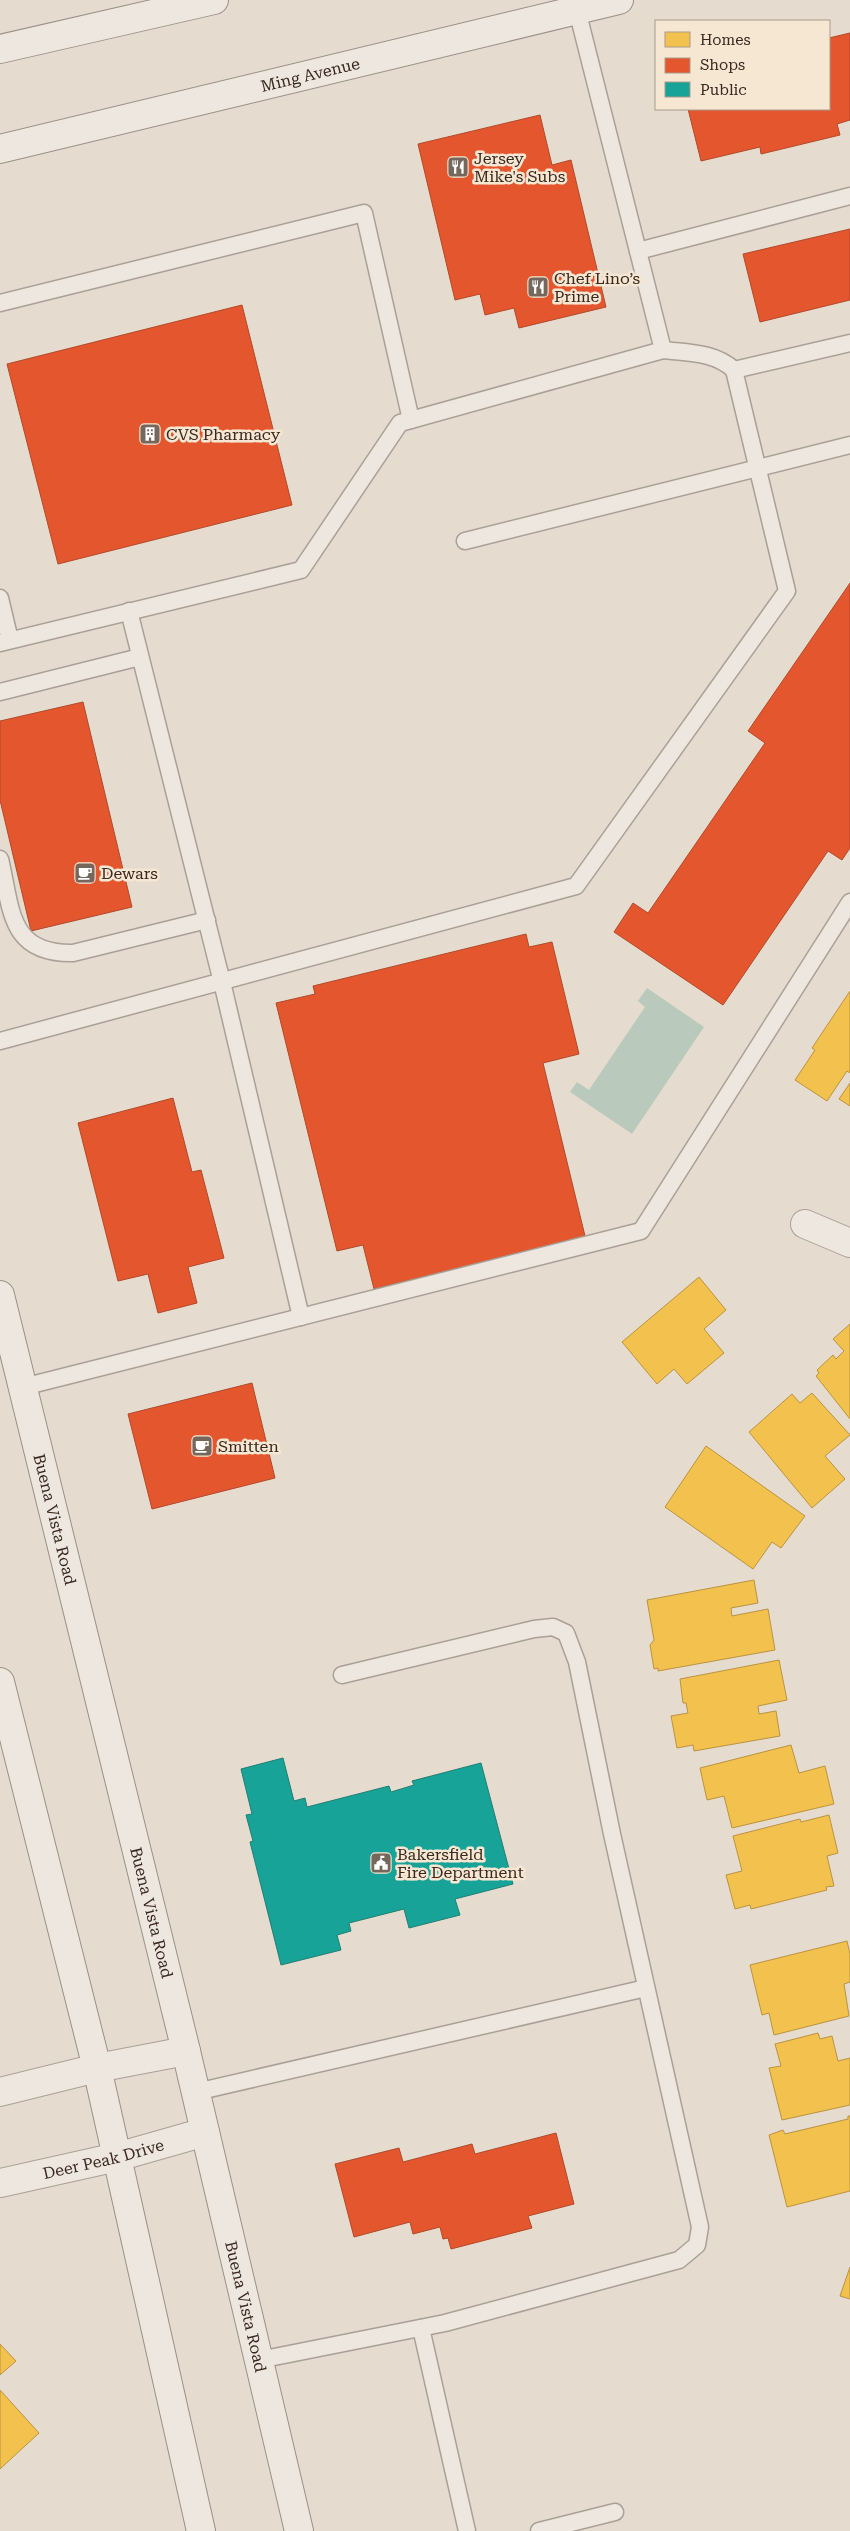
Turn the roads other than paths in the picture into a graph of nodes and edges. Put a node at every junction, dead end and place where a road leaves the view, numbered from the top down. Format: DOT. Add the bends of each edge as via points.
graph roads {
  1 [pos="214,0"];
  2 [pos="619,0"];
  3 [pos="581,5"];
  4 [pos="0,49"];
  5 [pos="0,149"];
  6 [pos="850,196"];
  7 [pos="638,251"];
  8 [pos="0,303"];
  9 [pos="850,343"];
  10 [pos="663,350"];
  11 [pos="734,370"];
  12 [pos="411,420"];
  13 [pos="850,445"];
  14 [pos="758,468"];
  15 [pos="465,541"];
  16 [pos="0,598"];
  17 [pos="129,612"];
  18 [pos="5,642"];
  19 [pos="140,657"];
  20 [pos="0,692"];
  21 [pos="0,859"];
  22 [pos="850,902"];
  23 [pos="207,920"];
  24 [pos="222,982"];
  25 [pos="0,1041"];
  26 [pos="805,1224"];
  27 [pos="850,1244"];
  28 [pos="0,1295"];
  29 [pos="302,1317"];
  30 [pos="23,1387"];
  31 [pos="342,1675"];
  32 [pos="0,1682"];
  33 [pos="646,1988"];
  34 [pos="186,2051"];
  35 [pos="97,2068"];
  36 [pos="0,2092"];
  37 [pos="196,2092"];
  38 [pos="206,2132"];
  39 [pos="117,2157"];
  40 [pos="0,2183"];
  41 [pos="421,2328"];
  42 [pos="259,2360"];
  43 [pos="615,2512"];
  44 [pos="202,2531"];
  45 [pos="299,2531"];
  46 [pos="467,2531"];
  47 [pos="540,2531"];
  1 -- 4 [label="main road"];
  2 -- 3 [label="main road, Ming Avenue"];
  3 -- 5 [label="main road, Ming Avenue"];
  3 -- 7 [label="lane"];
  6 -- 7 [label="lane"];
  7 -- 10 [label="lane"];
  8 -- 12 [label="lane" via="364,213"];
  9 -- 11 [label="lane"];
  10 -- 11 [label="lane" via="714,357 725,361"];
  10 -- 12 [label="lane"];
  11 -- 14 [label="lane"];
  12 -- 17 [label="lane" via="400,424 301,570"];
  13 -- 14 [label="lane"];
  14 -- 15 [label="lane"];
  14 -- 24 [label="lane" via="787,591 576,886"];
  16 -- 18 [label="lane"];
  17 -- 18 [label="lane"];
  17 -- 19 [label="lane"];
  19 -- 20 [label="lane"];
  19 -- 23 [label="lane"];
  21 -- 23 [label="lane" via="15,924 25,940 41,949 73,953"];
  22 -- 29 [label="lane" via="641,1232"];
  23 -- 24 [label="lane"];
  24 -- 25 [label="lane"];
  24 -- 29 [label="lane"];
  26 -- 27 [label="main road"];
  28 -- 30 [label="main road, Buena Vista Road"];
  29 -- 30 [label="lane"];
  30 -- 34 [label="main road, Buena Vista Road"];
  31 -- 33 [label="lane" via="534,1629 553,1627 566,1633 577,1662"];
  32 -- 35 [label="main road"];
  33 -- 37 [label="lane"];
  33 -- 41 [label="lane" via="700,2227 697,2246 679,2260"];
  34 -- 35 [label="main road"];
  34 -- 37 [label="main road, Buena Vista Road"];
  35 -- 36 [label="main road"];
  35 -- 39 [label="main road"];
  37 -- 38 [label="main road, Buena Vista Road"];
  38 -- 39 [label="main road, Deer Peak Drive"];
  38 -- 42 [label="main road, Buena Vista Road"];
  39 -- 40 [label="main road, Deer Peak Drive"];
  39 -- 44 [label="main road"];
  41 -- 42 [label="lane"];
  41 -- 46 [label="lane"];
  42 -- 45 [label="main road, Buena Vista Road"];
  43 -- 47 [label="lane"];
}
